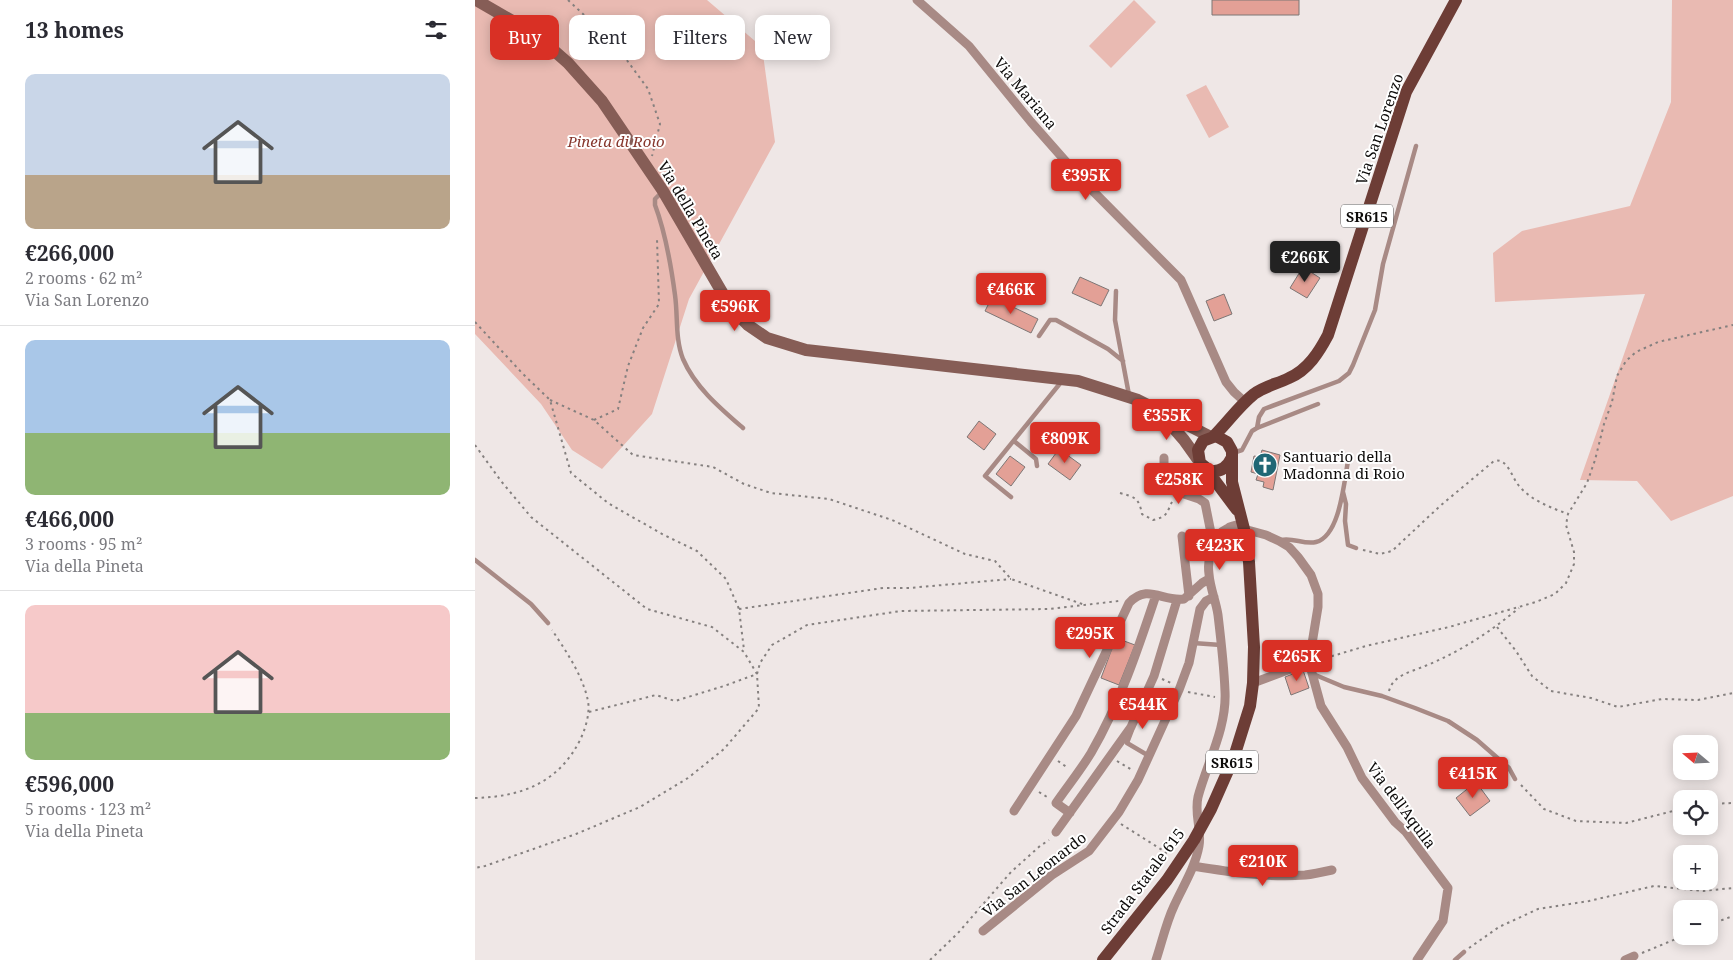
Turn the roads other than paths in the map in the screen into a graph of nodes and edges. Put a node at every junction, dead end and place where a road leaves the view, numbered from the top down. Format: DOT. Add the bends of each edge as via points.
graph roads {
  1 [pos="476,0"];
  2 [pos="917,0"];
  3 [pos="1456,0"];
  4 [pos="1416,146"];
  5 [pos="663,191"];
  6 [pos="1116,291"];
  7 [pos="1039,336"];
  8 [pos="1123,361"];
  9 [pos="1064,378"];
  10 [pos="1129,397"];
  11 [pos="1318,404"];
  12 [pos="1243,405"];
  13 [pos="1151,407"];
  14 [pos="743,428"];
  15 [pos="1257,428"];
  16 [pos="1212,437"];
  17 [pos="1014,441"];
  18 [pos="1232,454"];
  19 [pos="1164,458"];
  20 [pos="1348,461"];
  21 [pos="1203,465"];
  22 [pos="1037,466"];
  23 [pos="1343,491"];
  24 [pos="1011,497"];
  25 [pos="1242,523"];
  26 [pos="1182,536"];
  27 [pos="1216,538"];
  28 [pos="1279,541"];
  29 [pos="1356,548"];
  30 [pos="475,560"];
  31 [pos="1209,579"];
  32 [pos="1156,595"];
  33 [pos="1189,596"];
  34 [pos="1214,597"];
  35 [pos="1177,600"];
  36 [pos="548,624"];
  37 [pos="1193,642"];
  38 [pos="1221,645"];
  39 [pos="1309,662"];
  40 [pos="1312,674"];
  41 [pos="1253,683"];
  42 [pos="1131,727"];
  43 [pos="1149,756"];
  44 [pos="1515,778"];
  45 [pos="1014,811"];
  46 [pos="1070,813"];
  47 [pos="1056,832"];
  48 [pos="1199,832"];
  49 [pos="1193,866"];
  50 [pos="1332,870"];
  51 [pos="983,931"];
  52 [pos="1464,952"];
  53 [pos="1103,960"];
  54 [pos="1156,960"];
  55 [pos="1417,960"];
  56 [pos="1455,960"];
  1 -- 5 [label="main road, Via della Pineta" via="535,34 568,63 602,101"];
  2 -- 12 [label="street, Via Mariana" via="969,46 1083,181 1181,280 1227,382"];
  3 -- 12 [label="main road, Via San Lorenzo / SR615" via="1406,92 1328,335 1301,371 1262,389"];
  4 -- 15 [label="lane" via="1383,264 1375,310 1349,372 1339,381 1264,410"];
  5 -- 9 [label="main road, Via della Pineta" via="730,306 748,325 767,338 806,350"];
  5 -- 14 [label="lane" via="655,199 655,205 666,239 675,294 678,342 683,358 714,403"];
  6 -- 8 [label="lane" via="1115,320"];
  7 -- 8 [label="lane" via="1050,320 1056,320 1108,348"];
  8 -- 10 [label="lane"];
  9 -- 10 [label="main road, Via della Pineta"];
  9 -- 17 [label="lane"];
  10 -- 13 [label="main road, Via della Pineta"];
  11 -- 15 [label="lane"];
  12 -- 16 [label="main road, Via San Lorenzo / SR615"];
  12 -- 18 [label="main road, SR615" via="1233,425"];
  13 -- 16 [label="main road, Via della Pineta"];
  13 -- 21 [label="main road, Via della Pineta" via="1168,421"];
  15 -- 18 [label="lane" via="1242,450"];
  16 -- 18 [label="main road" via="1225,440"];
  16 -- 21 [label="main road, SR615" via="1203,441 1197,453"];
  17 -- 22 [label="lane" via="1036,459"];
  17 -- 24 [label="lane" via="985,476"];
  18 -- 21 [label="main road" via="1223,469 1215,471"];
  18 -- 25 [label="main road, SR615" via="1232,482"];
  19 -- 27 [label="street" via="1164,476 1172,486 1205,503 1211,533"];
  20 -- 23 [label="lane"];
  21 -- 25 [label="main road, SR615"];
  23 -- 28 [label="lane" via="1337,517 1325,537 1308,543"];
  23 -- 29 [label="lane" via="1348,545"];
  25 -- 27 [label="street" via="1222,531"];
  25 -- 28 [label="street, Via dell'Aquila"];
  25 -- 41 [label="main road, Strada Statale 615 / SR615" via="1252,596"];
  26 -- 33 [label="street"];
  27 -- 31 [label="street" via="1210,555"];
  28 -- 39 [label="street, Via dell'Aquila" via="1298,557 1311,575 1318,594"];
  30 -- 36 [label="lane" via="522,596"];
  31 -- 33 [label="street"];
  31 -- 34 [label="street"];
  32 -- 35 [label="street"];
  32 -- 45 [label="street" via="1142,594 1129,602 1076,716"];
  32 -- 46 [label="street" via="1125,684 1098,740 1056,803"];
  33 -- 35 [label="street"];
  34 -- 37 [label="street, Via San Leonardo" via="1201,609"];
  34 -- 38 [label="street"];
  35 -- 42 [label="street" via="1154,676"];
  37 -- 38 [label="lane"];
  37 -- 43 [label="street, Via San Leonardo" via="1179,690"];
  38 -- 48 [label="street" via="1225,699 1217,738 1197,799"];
  39 -- 40 [label="street, Via dell'Aquila"];
  39 -- 41 [label="street"];
  40 -- 44 [label="lane" via="1437,716 1477,740 1509,768"];
  40 -- 55 [label="street, Via dell'Aquila" via="1321,706 1362,778 1448,888 1443,921"];
  41 -- 48 [label="main road, Strada Statale 615 / SR615" via="1249,712 1237,750"];
  42 -- 43 [label="lane" via="1127,743"];
  42 -- 46 [label="street"];
  43 -- 51 [label="street, Via San Leonardo" via="1132,792 1089,851 1052,875"];
  46 -- 47 [label="street"];
  48 -- 49 [label="street"];
  48 -- 53 [label="main road, Strada Statale 615 / SR615" via="1181,861"];
  49 -- 50 [label="street" via="1261,875 1306,875"];
  49 -- 54 [label="street" via="1171,913"];
  52 -- 56 [label="lane"];
}
